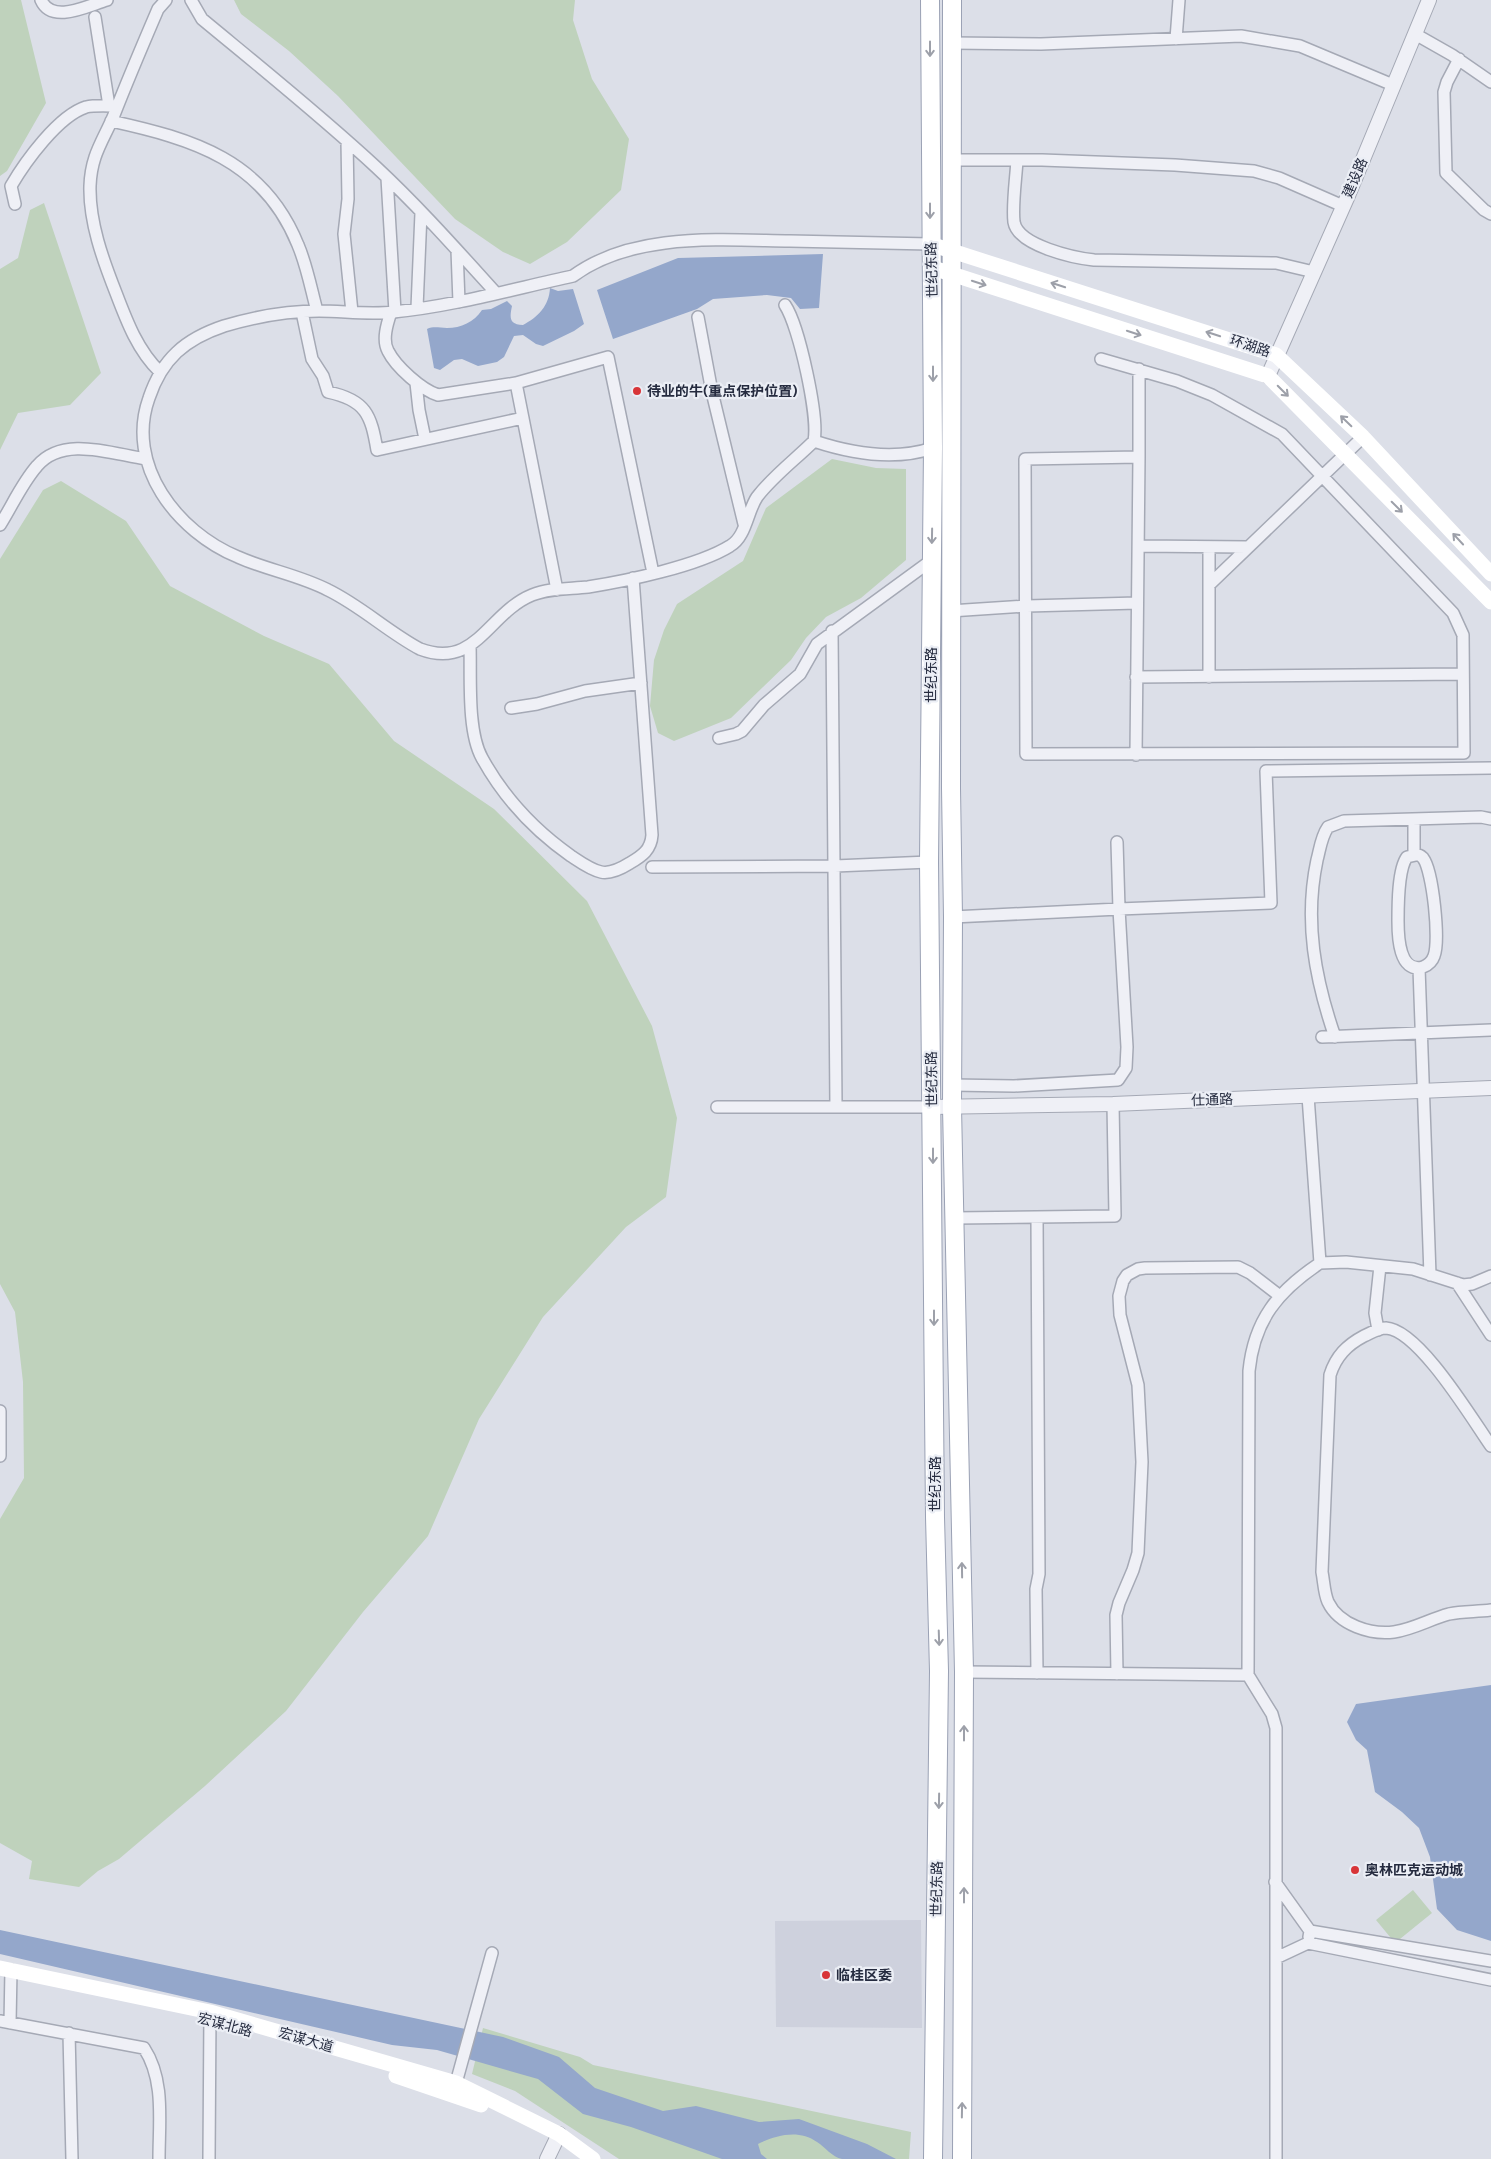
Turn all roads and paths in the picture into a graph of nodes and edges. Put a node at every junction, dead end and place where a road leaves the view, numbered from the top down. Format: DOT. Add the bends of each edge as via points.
graph roads {
  1 [pos="40,0"];
  2 [pos="107,0"];
  3 [pos="166,0"];
  4 [pos="192,0"];
  5 [pos="930,0"];
  6 [pos="952,0"];
  7 [pos="1179,0"];
  8 [pos="1429,0"];
  9 [pos="95,16"];
  10 [pos="1415,34"];
  11 [pos="1176,39"];
  12 [pos="952,43"];
  13 [pos="1459,60"];
  14 [pos="1491,82"];
  15 [pos="1393,85"];
  16 [pos="113,106"];
  17 [pos="111,121"];
  18 [pos="347,141"];
  19 [pos="952,160"];
  20 [pos="1017,160"];
  21 [pos="387,178"];
  22 [pos="15,204"];
  23 [pos="1343,206"];
  24 [pos="421,212"];
  25 [pos="1491,214"];
  26 [pos="930,244"];
  27 [pos="458,250"];
  28 [pos="950,251"];
  29 [pos="932,268"];
  30 [pos="1314,272"];
  31 [pos="950,273"];
  32 [pos="496,293"];
  33 [pos="459,302"];
  34 [pos="785,305"];
  35 [pos="417,308"];
  36 [pos="317,311"];
  37 [pos="302,312"];
  38 [pos="352,312"];
  39 [pos="393,312"];
  40 [pos="698,317"];
  41 [pos="1276,354"];
  42 [pos="1102,359"];
  43 [pos="1139,369"];
  44 [pos="160,372"];
  45 [pos="1268,376"];
  46 [pos="416,383"];
  47 [pos="516,383"];
  48 [pos="523,418"];
  49 [pos="1363,437"];
  50 [pos="425,440"];
  51 [pos="814,441"];
  52 [pos="933,448"];
  53 [pos="1345,454"];
  54 [pos="1139,456"];
  55 [pos="146,459"];
  56 [pos="1322,476"];
  57 [pos="744,524"];
  58 [pos="0,525"];
  59 [pos="1139,546"];
  60 [pos="1209,547"];
  61 [pos="1247,547"];
  62 [pos="932,560"];
  63 [pos="653,573"];
  64 [pos="1491,574"];
  65 [pos="633,578"];
  66 [pos="1209,585"];
  67 [pos="557,590"];
  68 [pos="1491,602"];
  69 [pos="1136,603"];
  70 [pos="1027,606"];
  71 [pos="950,611"];
  72 [pos="832,632"];
  73 [pos="470,645"];
  74 [pos="1463,674"];
  75 [pos="1136,676"];
  76 [pos="1209,677"];
  77 [pos="641,683"];
  78 [pos="511,708"];
  79 [pos="719,738"];
  80 [pos="1136,755"];
  81 [pos="1491,768"];
  82 [pos="1414,819"];
  83 [pos="1491,819"];
  84 [pos="1117,842"];
  85 [pos="1414,855"];
  86 [pos="930,862"];
  87 [pos="834,866"];
  88 [pos="652,867"];
  89 [pos="1119,909"];
  90 [pos="953,917"];
  91 [pos="1419,968"];
  92 [pos="1491,1030"];
  93 [pos="1422,1033"];
  94 [pos="1335,1036"];
  95 [pos="1322,1037"];
  96 [pos="952,1085"];
  97 [pos="1491,1088"];
  98 [pos="1423,1095"];
  99 [pos="1491,1096"];
  100 [pos="1308,1100"];
  101 [pos="836,1106"];
  102 [pos="717,1107"];
  103 [pos="1113,1107"];
  104 [pos="952,1111"];
  105 [pos="932,1112"];
  106 [pos="1037,1217"];
  107 [pos="955,1218"];
  108 [pos="1320,1263"];
  109 [pos="1380,1266"];
  110 [pos="1430,1275"];
  111 [pos="1491,1276"];
  112 [pos="1457,1283"];
  113 [pos="1280,1296"];
  114 [pos="1378,1330"];
  115 [pos="1491,1335"];
  116 [pos="0,1412"];
  117 [pos="1491,1446"];
  118 [pos="0,1456"];
  119 [pos="1491,1610"];
  120 [pos="939,1671"];
  121 [pos="964,1672"];
  122 [pos="1037,1673"];
  123 [pos="1117,1674"];
  124 [pos="1248,1675"];
  125 [pos="1275,1882"];
  126 [pos="964,1929"];
  127 [pos="1310,1931"];
  128 [pos="936,1936"];
  129 [pos="1308,1943"];
  130 [pos="492,1953"];
  131 [pos="1276,1958"];
  132 [pos="1491,1961"];
  133 [pos="5,1973"];
  134 [pos="1491,1980"];
  135 [pos="210,2017"];
  136 [pos="5,2022"];
  137 [pos="963,2024"];
  138 [pos="934,2026"];
  139 [pos="69,2033"];
  140 [pos="456,2083"];
  141 [pos="557,2138"];
  142 [pos="72,2159"];
  143 [pos="159,2159"];
  144 [pos="209,2159"];
  145 [pos="547,2159"];
  146 [pos="579,2159"];
  147 [pos="593,2159"];
  148 [pos="933,2159"];
  149 [pos="962,2159"];
  150 [pos="1276,2159"];
  1 -- 2 [label="street" via="49,10 62,13"];
  3 -- 16 [label="street" via="158,9"];
  4 -- 18 [label="street" via="202,19"];
  5 -- 26 [label="main road, 世纪东路, one-way"];
  6 -- 12 [label="main road, 世纪东路"];
  7 -- 11 [label="street"];
  8 -- 10 [label="street, 建设路"];
  9 -- 16 [label="street"];
  10 -- 13 [label="street"];
  10 -- 15 [label="street, 建设路"];
  11 -- 12 [label="street" via="1042,44"];
  11 -- 15 [label="street" via="1241,36 1290,43"];
  12 -- 19 [label="main road, 世纪东路"];
  13 -- 14 [label="street"];
  13 -- 25 [label="street" via="1444,92 1446,173"];
  15 -- 23 [label="street, 建设路"];
  16 -- 17 [label="street"];
  16 -- 22 [label="street" via="86,107 42,142 11,186"];
  17 -- 36 [label="street" via="191,142 218,154 250,176 273,200 288,224 304,261"];
  17 -- 44 [label="street" via="99,142 92,168 90,195 94,220 123,312 142,352"];
  18 -- 21 [label="street"];
  18 -- 38 [label="street" via="348,199 344,234"];
  19 -- 20 [label="street"];
  19 -- 28 [label="main road, 世纪东路"];
  20 -- 23 [label="street" via="1254,171"];
  20 -- 30 [label="street" via="1014,223 1021,234 1072,258 1276,263"];
  21 -- 24 [label="street"];
  21 -- 39 [label="street"];
  23 -- 30 [label="street, 建设路"];
  24 -- 27 [label="street"];
  24 -- 35 [label="street"];
  26 -- 28 [label="main road, 环湖路"];
  26 -- 29 [label="main road, 世纪东路"];
  26 -- 32 [label="street" via="688,240 628,251 585,267 573,276"];
  27 -- 32 [label="street"];
  27 -- 33 [label="street"];
  28 -- 31 [label="main road, 世纪东路"];
  41 -- 28 [label="main road, 环湖路, one-way"];
  29 -- 31 [label="main road, 环湖路"];
  29 -- 52 [label="main road, 世纪东路, one-way"];
  30 -- 41 [label="street, 建设路"];
  31 -- 45 [label="main road, 环湖路, one-way"];
  31 -- 71 [label="main road, 世纪东路"];
  32 -- 33 [label="street"];
  33 -- 35 [label="street"];
  34 -- 51 [label="street" via="810,393 815,420"];
  35 -- 39 [label="street"];
  36 -- 37 [label="street"];
  36 -- 38 [label="street"];
  37 -- 44 [label="street" via="281,313 205,332 174,353"];
  37 -- 50 [label="street" via="312,359 328,392 347,398 365,411 373,428 377,450"];
  38 -- 39 [label="street"];
  39 -- 46 [label="street" via="386,324 388,351"];
  40 -- 57 [label="street" via="712,392"];
  41 -- 45 [label="street, 建设路"];
  49 -- 41 [label="main road, 环湖路, one-way"];
  42 -- 43 [label="street"];
  43 -- 54 [label="street"];
  43 -- 56 [label="street" via="1177,381 1247,413 1282,434"];
  44 -- 55 [label="street" via="144,414 142,434"];
  45 -- 53 [label="main road, 环湖路, one-way"];
  46 -- 47 [label="street" via="438,396"];
  46 -- 50 [label="street"];
  47 -- 48 [label="street"];
  47 -- 63 [label="street" via="608,356"];
  48 -- 50 [label="street"];
  48 -- 67 [label="street"];
  49 -- 53 [label="street"];
  64 -- 49 [label="main road, 环湖路, one-way"];
  51 -- 52 [label="street" via="841,450 876,455 916,454"];
  51 -- 57 [label="street" via="757,497"];
  52 -- 62 [label="main road, 世纪东路, one-way"];
  53 -- 56 [label="street"];
  53 -- 68 [label="main road, 环湖路, one-way"];
  54 -- 59 [label="street"];
  54 -- 70 [label="street" via="1025,459"];
  55 -- 58 [label="street" via="77,448 51,454 36,468"];
  55 -- 73 [label="street" via="166,502 179,518 222,549 238,558 324,588 420,649 446,654 456,653"];
  56 -- 61 [label="street"];
  56 -- 74 [label="street" via="1453,613 1462,627"];
  57 -- 63 [label="street" via="737,542 729,547"];
  59 -- 60 [label="street"];
  59 -- 69 [label="street"];
  60 -- 61 [label="street"];
  60 -- 66 [label="street"];
  61 -- 66 [label="street"];
  62 -- 72 [label="street"];
  62 -- 86 [label="main road, 世纪东路"];
  63 -- 65 [label="street"];
  65 -- 67 [label="street"];
  65 -- 77 [label="street"];
  66 -- 76 [label="street"];
  67 -- 73 [label="street" via="534,594 515,604"];
  69 -- 70 [label="street"];
  69 -- 75 [label="street"];
  70 -- 71 [label="street"];
  70 -- 80 [label="street" via="1026,754"];
  71 -- 90 [label="main road, 世纪东路"];
  72 -- 79 [label="street" via="817,644 800,674 764,704 742,731"];
  72 -- 87 [label="street"];
  73 -- 77 [label="street" via="473,725 482,758 527,821 560,848 603,873 629,864 646,852 652,842"];
  74 -- 76 [label="street"];
  74 -- 80 [label="street" via="1464,753"];
  75 -- 76 [label="street"];
  75 -- 80 [label="street"];
  77 -- 78 [label="street" via="586,691"];
  81 -- 89 [label="street" via="1266,771 1271,903"];
  82 -- 83 [label="street"];
  82 -- 85 [label="street"];
  82 -- 94 [label="street" via="1337,822 1328,828 1322,842 1313,882 1311,928 1318,977"];
  84 -- 89 [label="street"];
  85 -- 91 [label="street" via="1424,860 1436,922 1435,954 1428,965"];
  85 -- 91 [label="street" via="1404,862 1398,924 1402,956 1410,966"];
  86 -- 87 [label="street"];
  86 -- 105 [label="main road, 世纪东路"];
  87 -- 88 [label="street"];
  87 -- 101 [label="street"];
  89 -- 90 [label="street"];
  89 -- 96 [label="street" via="1127,1047 1126,1068 1118,1080 1014,1086"];
  90 -- 96 [label="main road, 世纪东路"];
  91 -- 93 [label="street"];
  92 -- 93 [label="street"];
  93 -- 94 [label="street"];
  93 -- 98 [label="street"];
  94 -- 95 [label="street"];
  96 -- 104 [label="main road, 世纪东路"];
  97 -- 98 [label="street, 仕通路"];
  98 -- 99 [label="street, 仕通路"];
  98 -- 100 [label="street, 仕通路"];
  98 -- 110 [label="street"];
  100 -- 103 [label="street, 仕通路"];
  100 -- 108 [label="street"];
  101 -- 102 [label="street"];
  101 -- 105 [label="street"];
  103 -- 104 [label="street, 仕通路"];
  103 -- 106 [label="street" via="1116,1216"];
  104 -- 105 [label="street, 仕通路"];
  104 -- 107 [label="main road, 世纪东路"];
  105 -- 120 [label="main road, 世纪东路, one-way"];
  106 -- 107 [label="street"];
  106 -- 122 [label="street"];
  121 -- 107 [label="main road, 世纪东路, one-way"];
  108 -- 109 [label="street"];
  108 -- 113 [label="street"];
  109 -- 110 [label="street" via="1413,1269"];
  109 -- 114 [label="street" via="1375,1313"];
  110 -- 112 [label="street"];
  111 -- 112 [label="street" via="1472,1284"];
  112 -- 115 [label="street"];
  113 -- 123 [label="street" via="1238,1267 1145,1268 1131,1272 1123,1281 1119,1303 1138,1386 1142,1462 1138,1553 1116,1615"];
  113 -- 124 [label="street" via="1262,1322 1249,1371"];
  114 -- 117 [label="street" via="1397,1331 1414,1344 1435,1366"];
  114 -- 119 [label="street" via="1356,1340 1340,1353 1330,1375 1322,1572 1328,1603 1348,1623 1381,1633 1395,1632 1448,1615"];
  116 -- 118 [label="street"];
  120 -- 121 [label="main road"];
  120 -- 128 [label="main road, 世纪东路, one-way"];
  121 -- 122 [label="street"];
  126 -- 121 [label="main road, 世纪东路, one-way"];
  122 -- 123 [label="street"];
  123 -- 124 [label="street"];
  124 -- 125 [label="street" via="1272,1714 1276,1728"];
  125 -- 127 [label="street"];
  125 -- 131 [label="street"];
  126 -- 128 [label="main road" via="951,1944"];
  126 -- 137 [label="main road, 世纪东路"];
  127 -- 129 [label="street"];
  127 -- 132 [label="street"];
  128 -- 138 [label="main road, 世纪东路"];
  129 -- 131 [label="street"];
  129 -- 134 [label="street"];
  130 -- 140 [label="street"];
  131 -- 150 [label="street"];
  133 -- 135 [label="main road, 宏谋大道"];
  133 -- 136 [label="street"];
  135 -- 140 [label="main road, 宏谋大道"];
  135 -- 141 [label="main road, 宏谋北路" via="475,2102"];
  135 -- 144 [label="street"];
  136 -- 139 [label="street"];
  137 -- 138 [label="main road" via="957,2015 949,2015"];
  149 -- 137 [label="main road, 世纪东路, one-way"];
  138 -- 148 [label="main road, 世纪东路"];
  139 -- 142 [label="street"];
  139 -- 143 [label="street" via="144,2048 153,2061 159,2085"];
  140 -- 141 [label="main road, 宏谋大道"];
  141 -- 145 [label="street"];
  141 -- 146 [label="main road, 宏谋北路"];
  141 -- 147 [label="main road, 宏谋大道"];
}
